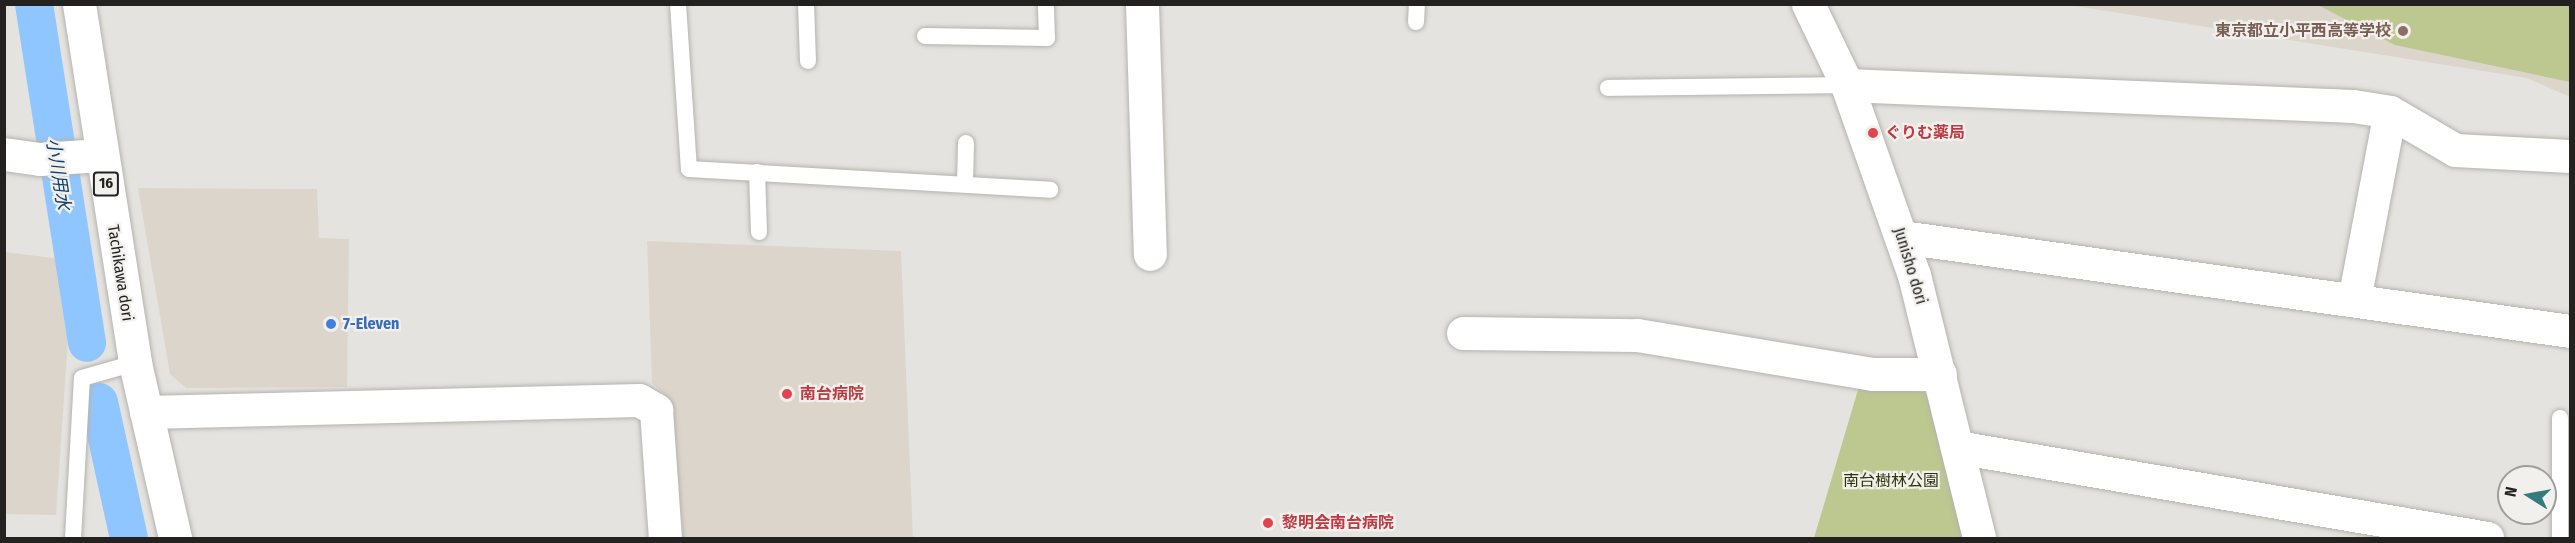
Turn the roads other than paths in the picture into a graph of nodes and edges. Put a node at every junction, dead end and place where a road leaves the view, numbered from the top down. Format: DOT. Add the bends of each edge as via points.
graph roads {
  1 [pos="79,4"];
  2 [pos="678,4"];
  3 [pos="806,4"];
  4 [pos="1046,4"];
  5 [pos="1142,4"];
  6 [pos="1808,4"];
  7 [pos="926,36"];
  8 [pos="808,61"];
  9 [pos="1846,85"];
  10 [pos="1608,88"];
  11 [pos="2390,112"];
  12 [pos="966,143"];
  13 [pos="4,154"];
  14 [pos="101,154"];
  15 [pos="2571,156"];
  16 [pos="757,172"];
  17 [pos="965,184"];
  18 [pos="1050,190"];
  19 [pos="759,232"];
  20 [pos="1902,237"];
  21 [pos="1150,254"];
  22 [pos="2354,300"];
  23 [pos="2571,331"];
  24 [pos="1463,333"];
  25 [pos="135,363"];
  26 [pos="1940,374"];
  27 [pos="146,412"];
  28 [pos="2560,418"];
  29 [pos="1957,447"];
  30 [pos="73,538"];
  31 [pos="175,538"];
  32 [pos="665,538"];
  33 [pos="1979,538"];
  34 [pos="2487,538"];
  35 [pos="2560,538"];
  1 -- 14 [label="street, Tachikawa dori / 16"];
  2 -- 16 [label="lane" via="689,169"];
  3 -- 8 [label="lane"];
  4 -- 7 [label="lane" via="1047,38"];
  5 -- 21 [label="street"];
  6 -- 9 [label="street, Junisho dori"];
  9 -- 10 [label="lane"];
  9 -- 11 [label="street" via="2341,105"];
  9 -- 20 [label="street, Junisho dori"];
  11 -- 15 [label="street" via="2455,150"];
  11 -- 22 [label="street"];
  12 -- 17 [label="lane"];
  13 -- 14 [label="street" via="54,158"];
  14 -- 25 [label="street, Tachikawa dori / 16"];
  16 -- 17 [label="lane"];
  16 -- 19 [label="lane"];
  17 -- 18 [label="lane"];
  20 -- 22 [label="street"];
  20 -- 26 [label="street, Junisho dori"];
  22 -- 23 [label="street"];
  24 -- 26 [label="street" via="1637,335 1873,374"];
  25 -- 27 [label="street, Tachikawa dori / 16"];
  25 -- 30 [label="lane" via="82,378"];
  26 -- 29 [label="street, Junisho dori"];
  27 -- 31 [label="street, Tachikawa dori / 16"];
  27 -- 32 [label="street" via="639,400 656,410"];
  28 -- 35 [label="lane"];
  29 -- 33 [label="street, Junisho dori"];
  29 -- 34 [label="street"];
}
